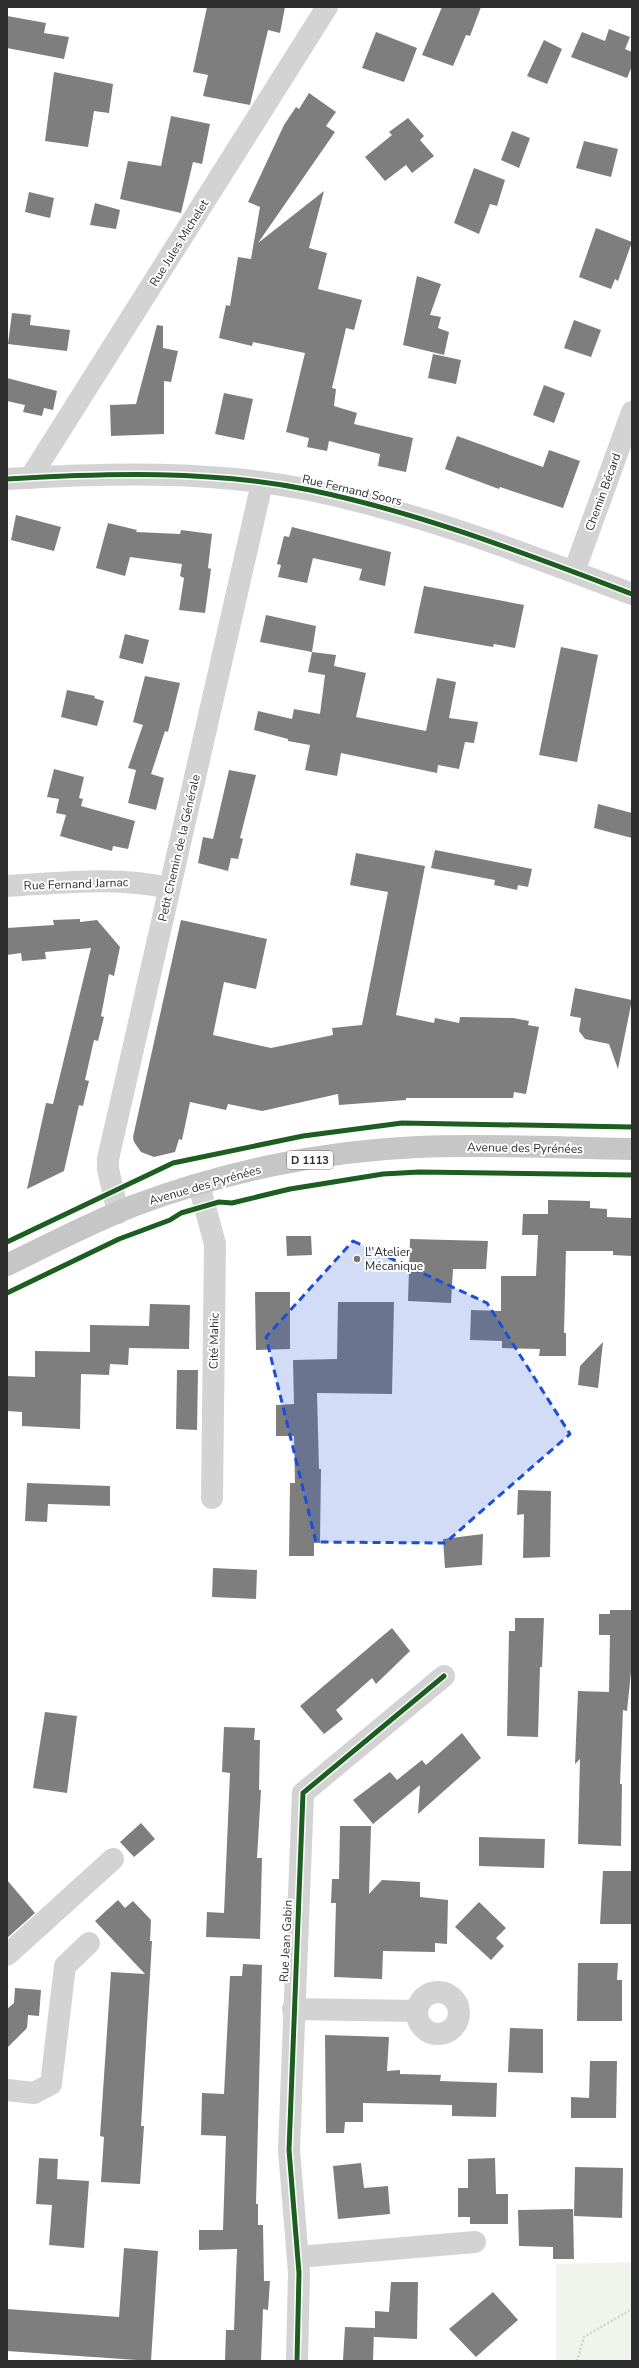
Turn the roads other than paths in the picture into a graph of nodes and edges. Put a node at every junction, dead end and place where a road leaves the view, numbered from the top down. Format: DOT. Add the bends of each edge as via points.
graph roads {
  1 [pos="327,7"];
  2 [pos="632,412"];
  3 [pos="30,478"];
  4 [pos="7,479"];
  5 [pos="262,483"];
  6 [pos="574,572"];
  7 [pos="632,594"];
  8 [pos="7,886"];
  9 [pos="169,888"];
  10 [pos="632,1149"];
  11 [pos="199,1185"];
  12 [pos="118,1213"];
  13 [pos="7,1266"];
  14 [pos="212,1498"];
  15 [pos="444,1676"];
  16 [pos="113,1859"];
  17 [pos="89,1943"];
  18 [pos="7,1956"];
  19 [pos="293,2009"];
  20 [pos="417,2011"];
  21 [pos="7,2090"];
  22 [pos="475,2242"];
  23 [pos="299,2265"];
  24 [pos="297,2361"];
  1 -- 3 [label="street, Rue Jules Michelet"];
  2 -- 6 [label="street, Chemin Bécard"];
  3 -- 4 [label="street, Rue Fernand Soors"];
  3 -- 5 [label="street, Rue Fernand Soors" via="144,474"];
  5 -- 6 [label="street, Rue Fernand Soors" via="308,490 398,510"];
  5 -- 9 [label="street, Petit Chemin de la Générale"];
  6 -- 7 [label="street, Rue Fernand Soors"];
  8 -- 9 [label="street, Rue Fernand Jarnac" via="110,880"];
  9 -- 12 [label="street, Petit Chemin de la Générale" via="108,1159"];
  10 -- 11 [label="main road, Avenue des Pyrénées / D 1113" via="417,1147 317,1158 243,1172"];
  11 -- 12 [label="main road, Avenue des Pyrénées / D 1113"];
  11 -- 14 [label="street, Cité Mahic" via="215,1244"];
  12 -- 13 [label="main road, Avenue des Pyrénées / D 1113"];
  15 -- 19 [label="street, Rue Jean Gabin" via="304,1793"];
  16 -- 18 [label="street"];
  17 -- 21 [label="street" via="65,1966 51,2084 34,2093"];
  19 -- 20 [label="street"];
  19 -- 23 [label="street, Rue Jean Gabin" via="289,2150"];
  22 -- 23 [label="street"];
  23 -- 24 [label="street, Rue Jean Gabin"];
}
